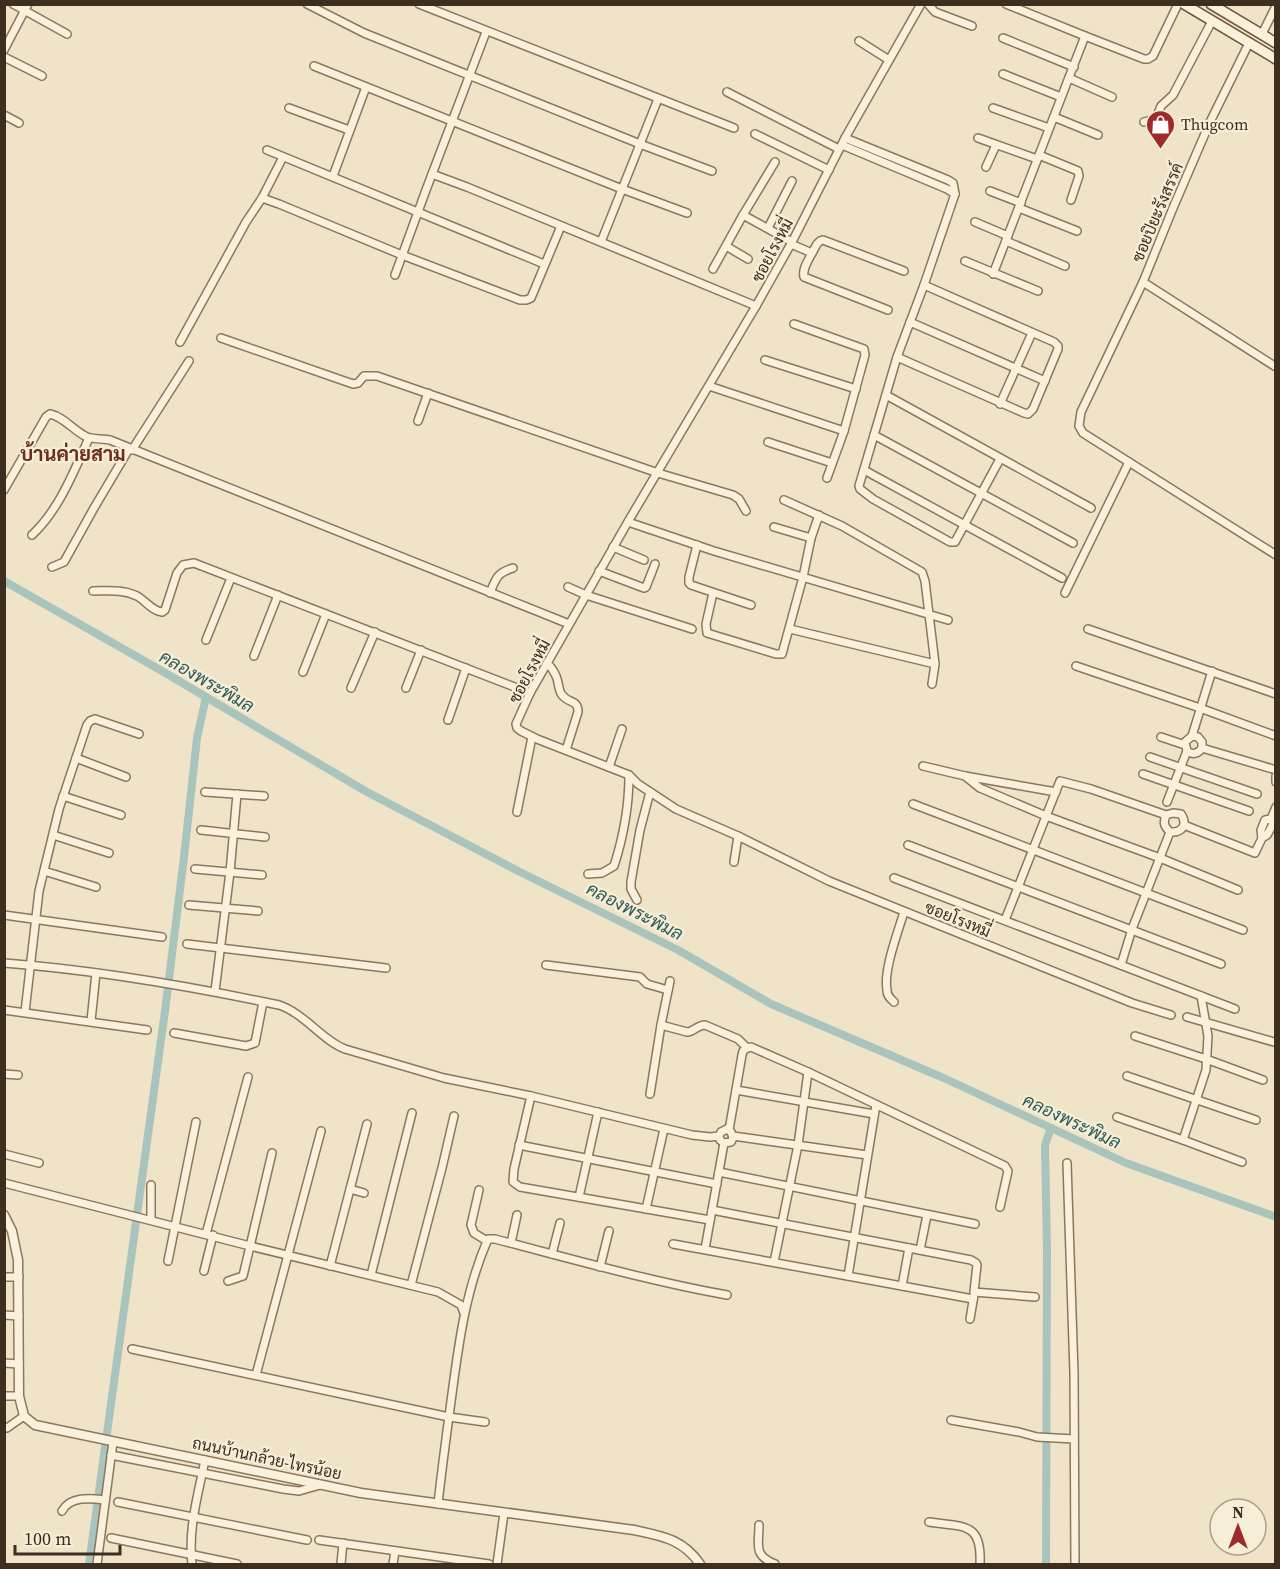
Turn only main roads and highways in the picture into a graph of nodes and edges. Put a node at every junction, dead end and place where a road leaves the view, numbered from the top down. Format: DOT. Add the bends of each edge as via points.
graph roads {
  1 [pos="1184,4"];
  2 [pos="1211,4"];
  3 [pos="1226,8"];
  4 [pos="1275,43"];
  5 [pos="1275,59"];
  1 -- 5 [label="main road"];
  2 -- 3 [label="main road"];
  3 -- 4 [label="main road"];
}
